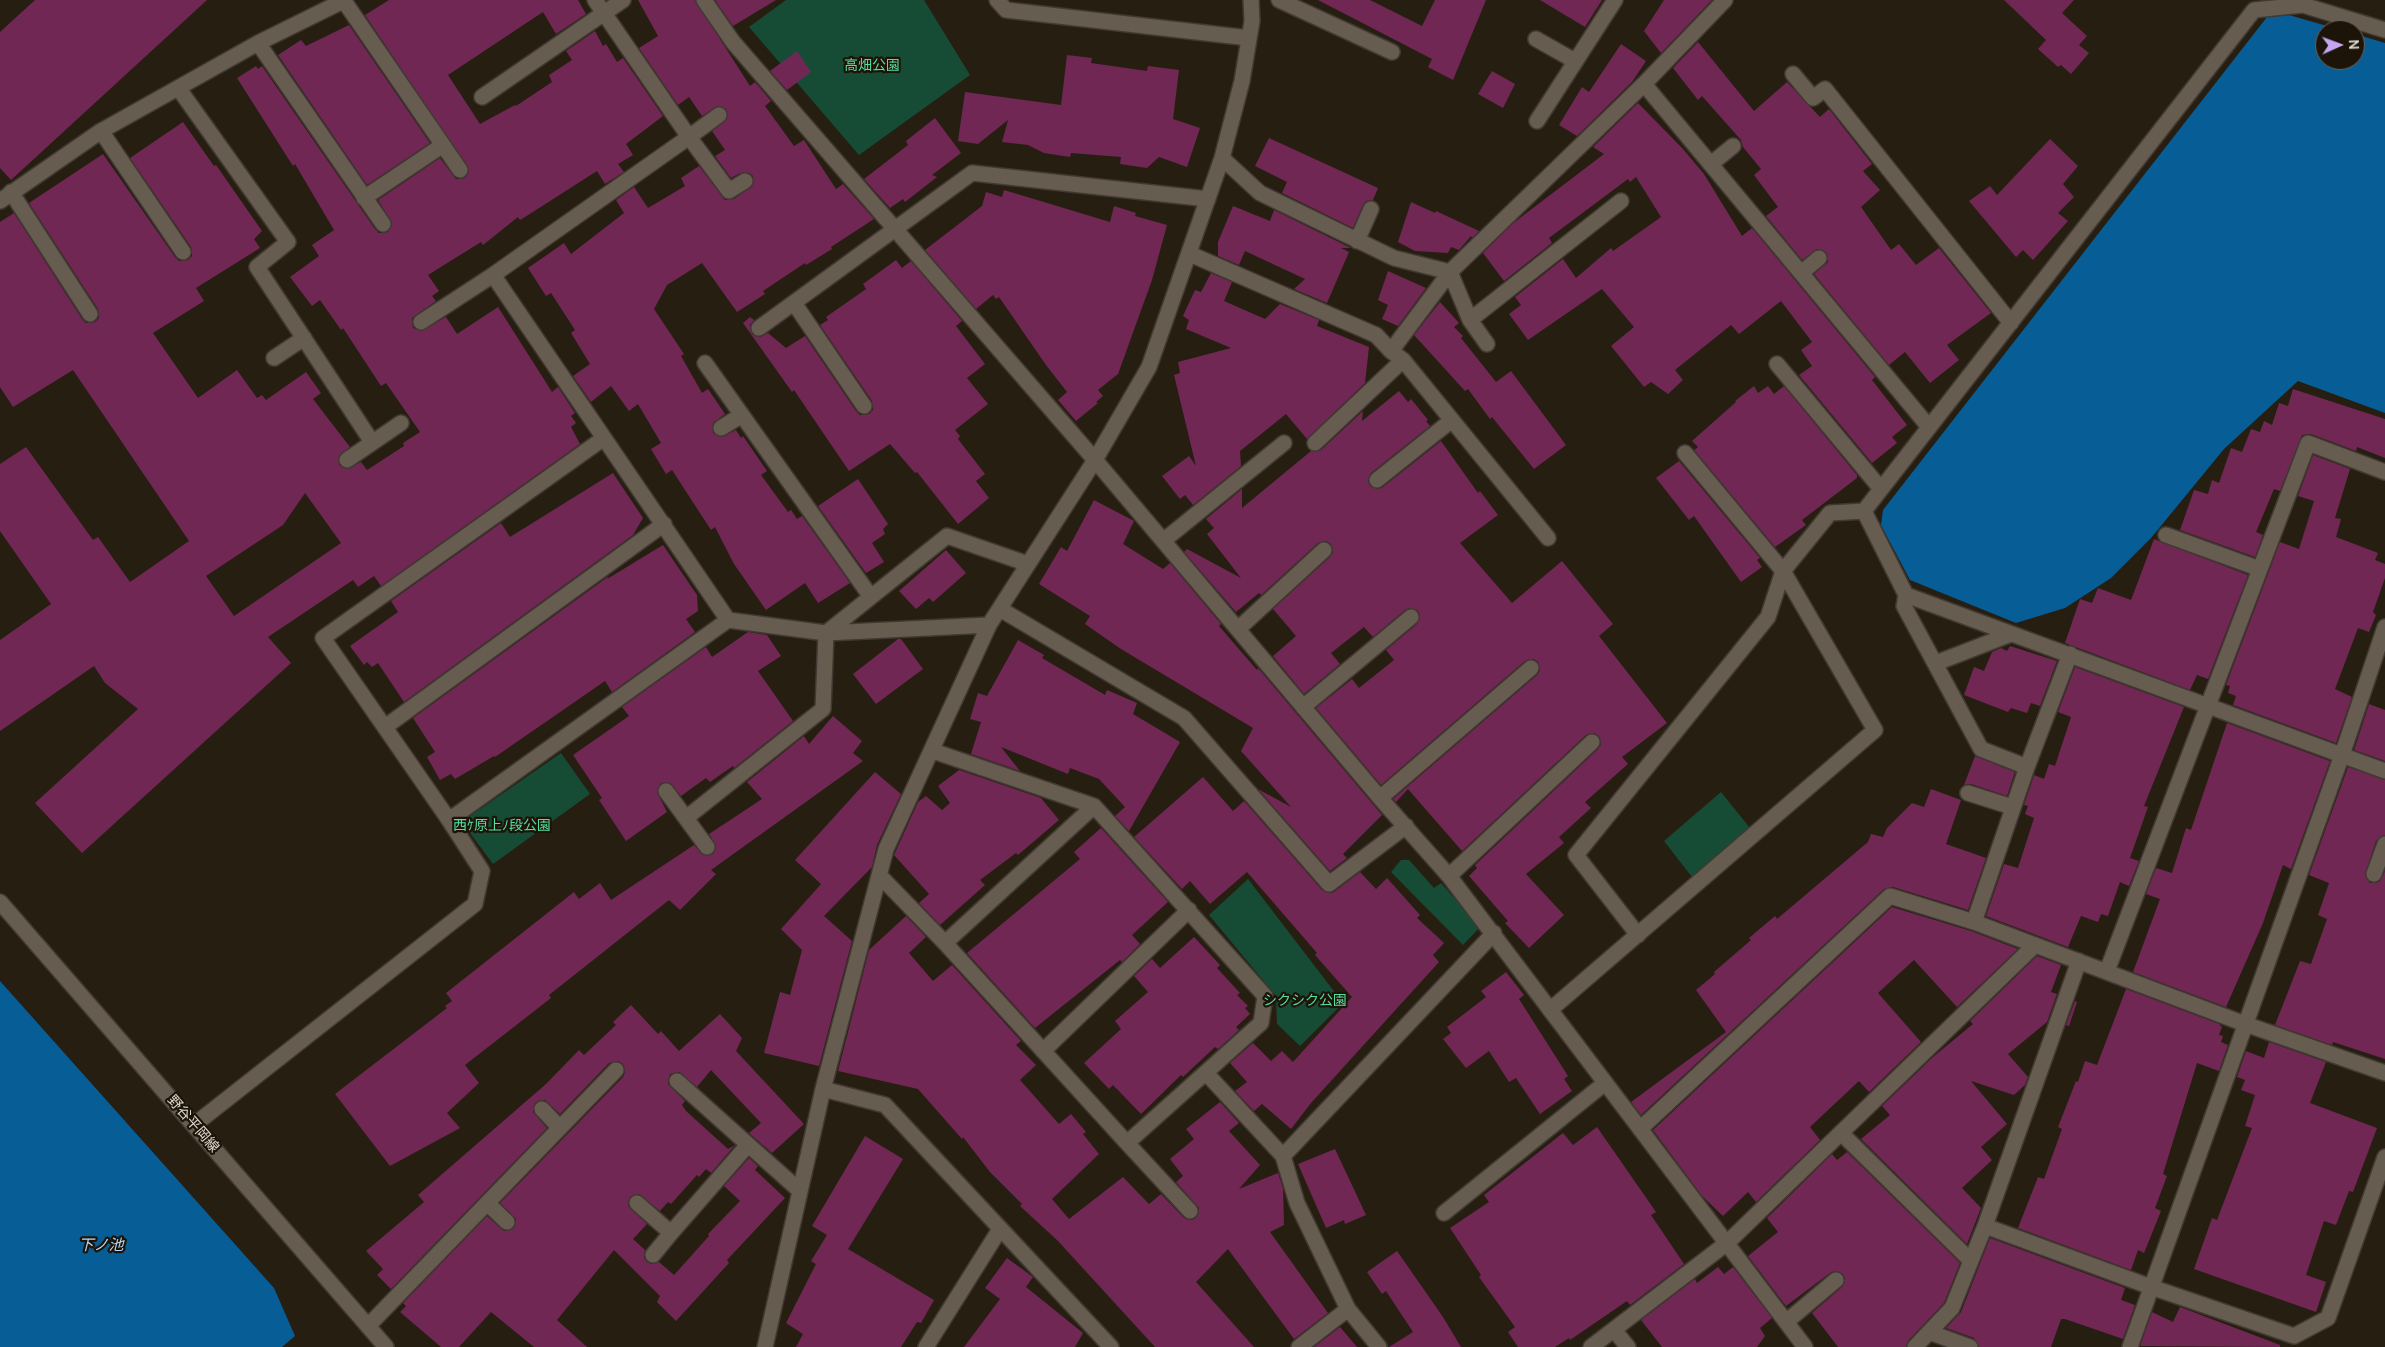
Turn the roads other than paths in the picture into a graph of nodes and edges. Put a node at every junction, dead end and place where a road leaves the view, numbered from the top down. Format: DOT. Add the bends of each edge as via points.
graph roads {
  1 [pos="344,0"];
  2 [pos="595,0"];
  3 [pos="624,0"];
  4 [pos="704,0"];
  5 [pos="997,0"];
  6 [pos="1251,0"];
  7 [pos="1279,0"];
  8 [pos="1615,0"];
  9 [pos="1725,0"];
  10 [pos="2251,5"];
  11 [pos="604,14"];
  12 [pos="2385,30"];
  13 [pos="1249,38"];
  14 [pos="1536,39"];
  15 [pos="258,43"];
  16 [pos="1392,52"];
  17 [pos="1575,61"];
  18 [pos="1792,74"];
  19 [pos="1644,84"];
  20 [pos="179,89"];
  21 [pos="482,97"];
  22 [pos="719,115"];
  23 [pos="1537,121"];
  24 [pos="101,131"];
  25 [pos="689,137"];
  26 [pos="443,145"];
  27 [pos="1733,146"];
  28 [pos="1222,158"];
  29 [pos="1711,164"];
  30 [pos="460,170"];
  31 [pos="745,181"];
  32 [pos="6,196"];
  33 [pos="364,198"];
  34 [pos="1208,199"];
  35 [pos="1621,201"];
  36 [pos="1370,209"];
  37 [pos="383,224"];
  38 [pos="895,231"];
  39 [pos="1357,241"];
  40 [pos="183,252"];
  41 [pos="1190,254"];
  42 [pos="1819,258"];
  43 [pos="1450,272"];
  44 [pos="1801,273"];
  45 [pos="493,275"];
  46 [pos="794,303"];
  47 [pos="90,314"];
  48 [pos="1470,320"];
  49 [pos="420,322"];
  50 [pos="2011,323"];
  51 [pos="759,328"];
  52 [pos="304,338"];
  53 [pos="1487,344"];
  54 [pos="1397,356"];
  55 [pos="274,358"];
  56 [pos="705,364"];
  57 [pos="1777,364"];
  58 [pos="864,406"];
  59 [pos="742,415"];
  60 [pos="1452,420"];
  61 [pos="401,423"];
  62 [pos="1929,427"];
  63 [pos="721,428"];
  64 [pos="604,438"];
  65 [pos="372,442"];
  66 [pos="1284,443"];
  67 [pos="1315,443"];
  68 [pos="1685,453"];
  69 [pos="347,460"];
  70 [pos="1095,460"];
  71 [pos="2385,472"];
  72 [pos="1377,480"];
  73 [pos="1881,489"];
  74 [pos="1864,511"];
  75 [pos="664,524"];
  76 [pos="2166,534"];
  77 [pos="1548,538"];
  78 [pos="1163,541"];
  79 [pos="1324,550"];
  80 [pos="1028,564"];
  81 [pos="2260,569"];
  82 [pos="1783,571"];
  83 [pos="1906,594"];
  84 [pos="871,597"];
  85 [pos="1000,609"];
  86 [pos="1411,617"];
  87 [pos="728,620"];
  88 [pos="989,625"];
  89 [pos="2385,627"];
  90 [pos="1238,629"];
  91 [pos="826,633"];
  92 [pos="2011,634"];
  93 [pos="2070,654"];
  94 [pos="1936,663"];
  95 [pos="1531,668"];
  96 [pos="2207,705"];
  97 [pos="1303,707"];
  98 [pos="386,726"];
  99 [pos="1592,742"];
  100 [pos="933,751"];
  101 [pos="2342,755"];
  102 [pos="2026,767"];
  103 [pos="2385,771"];
  104 [pos="666,791"];
  105 [pos="1968,793"];
  106 [pos="1380,798"];
  107 [pos="1094,806"];
  108 [pos="2012,807"];
  109 [pos="686,818"];
  110 [pos="449,820"];
  111 [pos="1406,826"];
  112 [pos="2385,844"];
  113 [pos="707,847"];
  114 [pos="2374,874"];
  115 [pos="880,876"];
  116 [pos="1449,876"];
  117 [pos="0,902"];
  118 [pos="1189,910"];
  119 [pos="1974,922"];
  120 [pos="1494,933"];
  121 [pos="1638,935"];
  122 [pos="944,943"];
  123 [pos="2035,945"];
  124 [pos="2079,961"];
  125 [pos="2107,971"];
  126 [pos="1550,1010"];
  127 [pos="2245,1024"];
  128 [pos="1043,1051"];
  129 [pos="616,1070"];
  130 [pos="1206,1073"];
  131 [pos="2385,1073"];
  132 [pos="677,1081"];
  133 [pos="1605,1083"];
  134 [pos="823,1089"];
  135 [pos="542,1109"];
  136 [pos="194,1125"];
  137 [pos="560,1128"];
  138 [pos="1640,1128"];
  139 [pos="1841,1133"];
  140 [pos="1127,1143"];
  141 [pos="747,1146"];
  142 [pos="1283,1156"];
  143 [pos="2385,1157"];
  144 [pos="800,1191"];
  145 [pos="487,1203"];
  146 [pos="637,1203"];
  147 [pos="1190,1211"];
  148 [pos="1444,1213"];
  149 [pos="507,1222"];
  150 [pos="1985,1226"];
  151 [pos="1000,1229"];
  152 [pos="671,1233"];
  153 [pos="1727,1243"];
  154 [pos="653,1255"];
  155 [pos="1971,1261"];
  156 [pos="1836,1280"];
  157 [pos="2151,1287"];
  158 [pos="1348,1309"];
  159 [pos="1786,1322"];
  160 [pos="368,1326"];
  161 [pos="1614,1330"];
  162 [pos="1929,1332"];
  163 [pos="386,1347"];
  164 [pos="765,1347"];
  165 [pos="926,1347"];
  166 [pos="1111,1347"];
  167 [pos="1299,1347"];
  168 [pos="1379,1347"];
  169 [pos="1591,1347"];
  170 [pos="1628,1347"];
  171 [pos="1806,1347"];
  172 [pos="1915,1347"];
  173 [pos="1970,1347"];
  174 [pos="2130,1347"];
  1 -- 15 [label="street"];
  1 -- 26 [label="street"];
  2 -- 11 [label="street"];
  3 -- 11 [label="street"];
  4 -- 38 [label="street" via="733,42"];
  5 -- 13 [label="street" via="1006,10"];
  6 -- 13 [label="street"];
  7 -- 16 [label="street"];
  8 -- 17 [label="street"];
  9 -- 19 [label="street"];
  10 -- 12 [label="street" via="2303,5"];
  10 -- 50 [label="street"];
  11 -- 21 [label="street"];
  11 -- 25 [label="street"];
  13 -- 28 [label="street" via="1242,81"];
  14 -- 17 [label="street"];
  15 -- 20 [label="street"];
  15 -- 33 [label="street"];
  17 -- 23 [label="street"];
  18 -- 50 [label="street" via="1813,98 1825,89"];
  19 -- 29 [label="street"];
  19 -- 43 [label="street"];
  20 -- 24 [label="street"];
  20 -- 52 [label="street" via="288,242 257,267"];
  22 -- 25 [label="street"];
  24 -- 32 [label="street"];
  24 -- 40 [label="street"];
  25 -- 31 [label="street" via="728,191"];
  25 -- 45 [label="street"];
  26 -- 30 [label="street"];
  26 -- 33 [label="street"];
  27 -- 29 [label="street"];
  28 -- 34 [label="street"];
  28 -- 39 [label="street" via="1260,193"];
  29 -- 44 [label="street"];
  32 -- 47 [label="street"];
  33 -- 37 [label="street"];
  34 -- 38 [label="street" via="972,173"];
  34 -- 41 [label="street"];
  35 -- 48 [label="street"];
  36 -- 39 [label="street"];
  38 -- 46 [label="street"];
  38 -- 70 [label="street"];
  39 -- 43 [label="street" via="1394,258"];
  41 -- 54 [label="street" via="1376,335"];
  41 -- 70 [label="street" via="1150,367"];
  42 -- 44 [label="street"];
  43 -- 48 [label="street"];
  43 -- 54 [label="street"];
  44 -- 62 [label="street"];
  45 -- 49 [label="street"];
  45 -- 64 [label="street"];
  46 -- 51 [label="street"];
  46 -- 58 [label="street"];
  48 -- 53 [label="street"];
  50 -- 62 [label="street"];
  52 -- 55 [label="street"];
  52 -- 65 [label="street"];
  54 -- 60 [label="street"];
  54 -- 67 [label="street"];
  56 -- 59 [label="street"];
  57 -- 73 [label="street"];
  59 -- 63 [label="street"];
  59 -- 84 [label="street"];
  60 -- 72 [label="street"];
  60 -- 77 [label="street"];
  61 -- 65 [label="street"];
  62 -- 73 [label="street"];
  64 -- 75 [label="street"];
  64 -- 98 [label="street" via="323,638"];
  65 -- 69 [label="street"];
  66 -- 78 [label="street"];
  68 -- 82 [label="street"];
  70 -- 78 [label="street"];
  70 -- 80 [label="street"];
  71 -- 81 [label="street" via="2308,443"];
  73 -- 74 [label="street"];
  74 -- 82 [label="street" via="1830,513"];
  74 -- 83 [label="street"];
  75 -- 87 [label="street"];
  75 -- 98 [label="street"];
  76 -- 81 [label="street"];
  78 -- 90 [label="street"];
  79 -- 90 [label="street"];
  80 -- 84 [label="street" via="947,536"];
  80 -- 85 [label="street"];
  81 -- 96 [label="street"];
  82 -- 121 [label="street" via="1768,617 1576,855"];
  82 -- 121 [label="street" via="1875,730"];
  83 -- 92 [label="street"];
  83 -- 94 [label="street" via="1904,606"];
  84 -- 91 [label="street"];
  85 -- 88 [label="street"];
  85 -- 111 [label="street" via="1184,718 1329,884"];
  86 -- 97 [label="street"];
  87 -- 91 [label="street"];
  87 -- 110 [label="street"];
  88 -- 91 [label="street"];
  88 -- 100 [label="street"];
  89 -- 101 [label="street"];
  90 -- 97 [label="street"];
  91 -- 109 [label="street" via="823,709"];
  92 -- 93 [label="street"];
  92 -- 94 [label="street"];
  93 -- 96 [label="street"];
  93 -- 102 [label="street"];
  94 -- 102 [label="street" via="1982,749"];
  95 -- 106 [label="street"];
  96 -- 101 [label="street"];
  96 -- 125 [label="street"];
  97 -- 106 [label="street"];
  98 -- 110 [label="street"];
  99 -- 116 [label="street"];
  100 -- 107 [label="street"];
  100 -- 115 [label="street" via="886,850"];
  101 -- 103 [label="street"];
  101 -- 127 [label="street"];
  102 -- 108 [label="street"];
  104 -- 109 [label="street"];
  105 -- 108 [label="street"];
  106 -- 111 [label="street"];
  107 -- 118 [label="street"];
  107 -- 122 [label="street"];
  108 -- 119 [label="street"];
  109 -- 113 [label="street"];
  110 -- 136 [label="street" via="482,871 475,904"];
  111 -- 116 [label="street"];
  112 -- 114 [label="street"];
  115 -- 122 [label="street"];
  115 -- 134 [label="street"];
  116 -- 120 [label="street"];
  117 -- 136 [label="street, 野谷平岡線"];
  118 -- 128 [label="street"];
  118 -- 130 [label="street" via="1265,996 1261,1023"];
  119 -- 123 [label="street"];
  119 -- 138 [label="street" via="1890,896"];
  120 -- 126 [label="street"];
  120 -- 142 [label="street"];
  121 -- 126 [label="street"];
  122 -- 128 [label="street"];
  123 -- 124 [label="street"];
  123 -- 139 [label="street"];
  124 -- 125 [label="street"];
  124 -- 150 [label="street"];
  125 -- 127 [label="street"];
  126 -- 133 [label="street"];
  127 -- 131 [label="street"];
  127 -- 157 [label="street"];
  128 -- 140 [label="street"];
  129 -- 137 [label="street"];
  130 -- 140 [label="street"];
  130 -- 142 [label="street"];
  132 -- 141 [label="street"];
  133 -- 138 [label="street"];
  133 -- 148 [label="street"];
  134 -- 144 [label="street"];
  134 -- 151 [label="street" via="885,1105"];
  135 -- 137 [label="street"];
  136 -- 160 [label="street, 野谷平岡線"];
  137 -- 145 [label="street"];
  138 -- 153 [label="street"];
  139 -- 153 [label="street"];
  139 -- 155 [label="street"];
  140 -- 147 [label="street"];
  141 -- 144 [label="street"];
  141 -- 152 [label="street"];
  142 -- 158 [label="street" via="1297,1203"];
  143 -- 157 [label="street" via="2328,1318 2294,1336"];
  144 -- 164 [label="street"];
  145 -- 149 [label="street"];
  145 -- 160 [label="street"];
  146 -- 152 [label="street"];
  150 -- 155 [label="street"];
  150 -- 157 [label="street"];
  151 -- 165 [label="street"];
  151 -- 166 [label="street"];
  152 -- 154 [label="street"];
  153 -- 159 [label="street"];
  153 -- 161 [label="street"];
  155 -- 162 [label="street" via="1952,1308"];
  156 -- 159 [label="street"];
  157 -- 174 [label="street"];
  158 -- 167 [label="street"];
  158 -- 168 [label="street"];
  159 -- 171 [label="street"];
  160 -- 163 [label="street, 野谷平岡線"];
  161 -- 169 [label="street"];
  161 -- 170 [label="street"];
  162 -- 172 [label="street"];
  162 -- 173 [label="street"];
}
